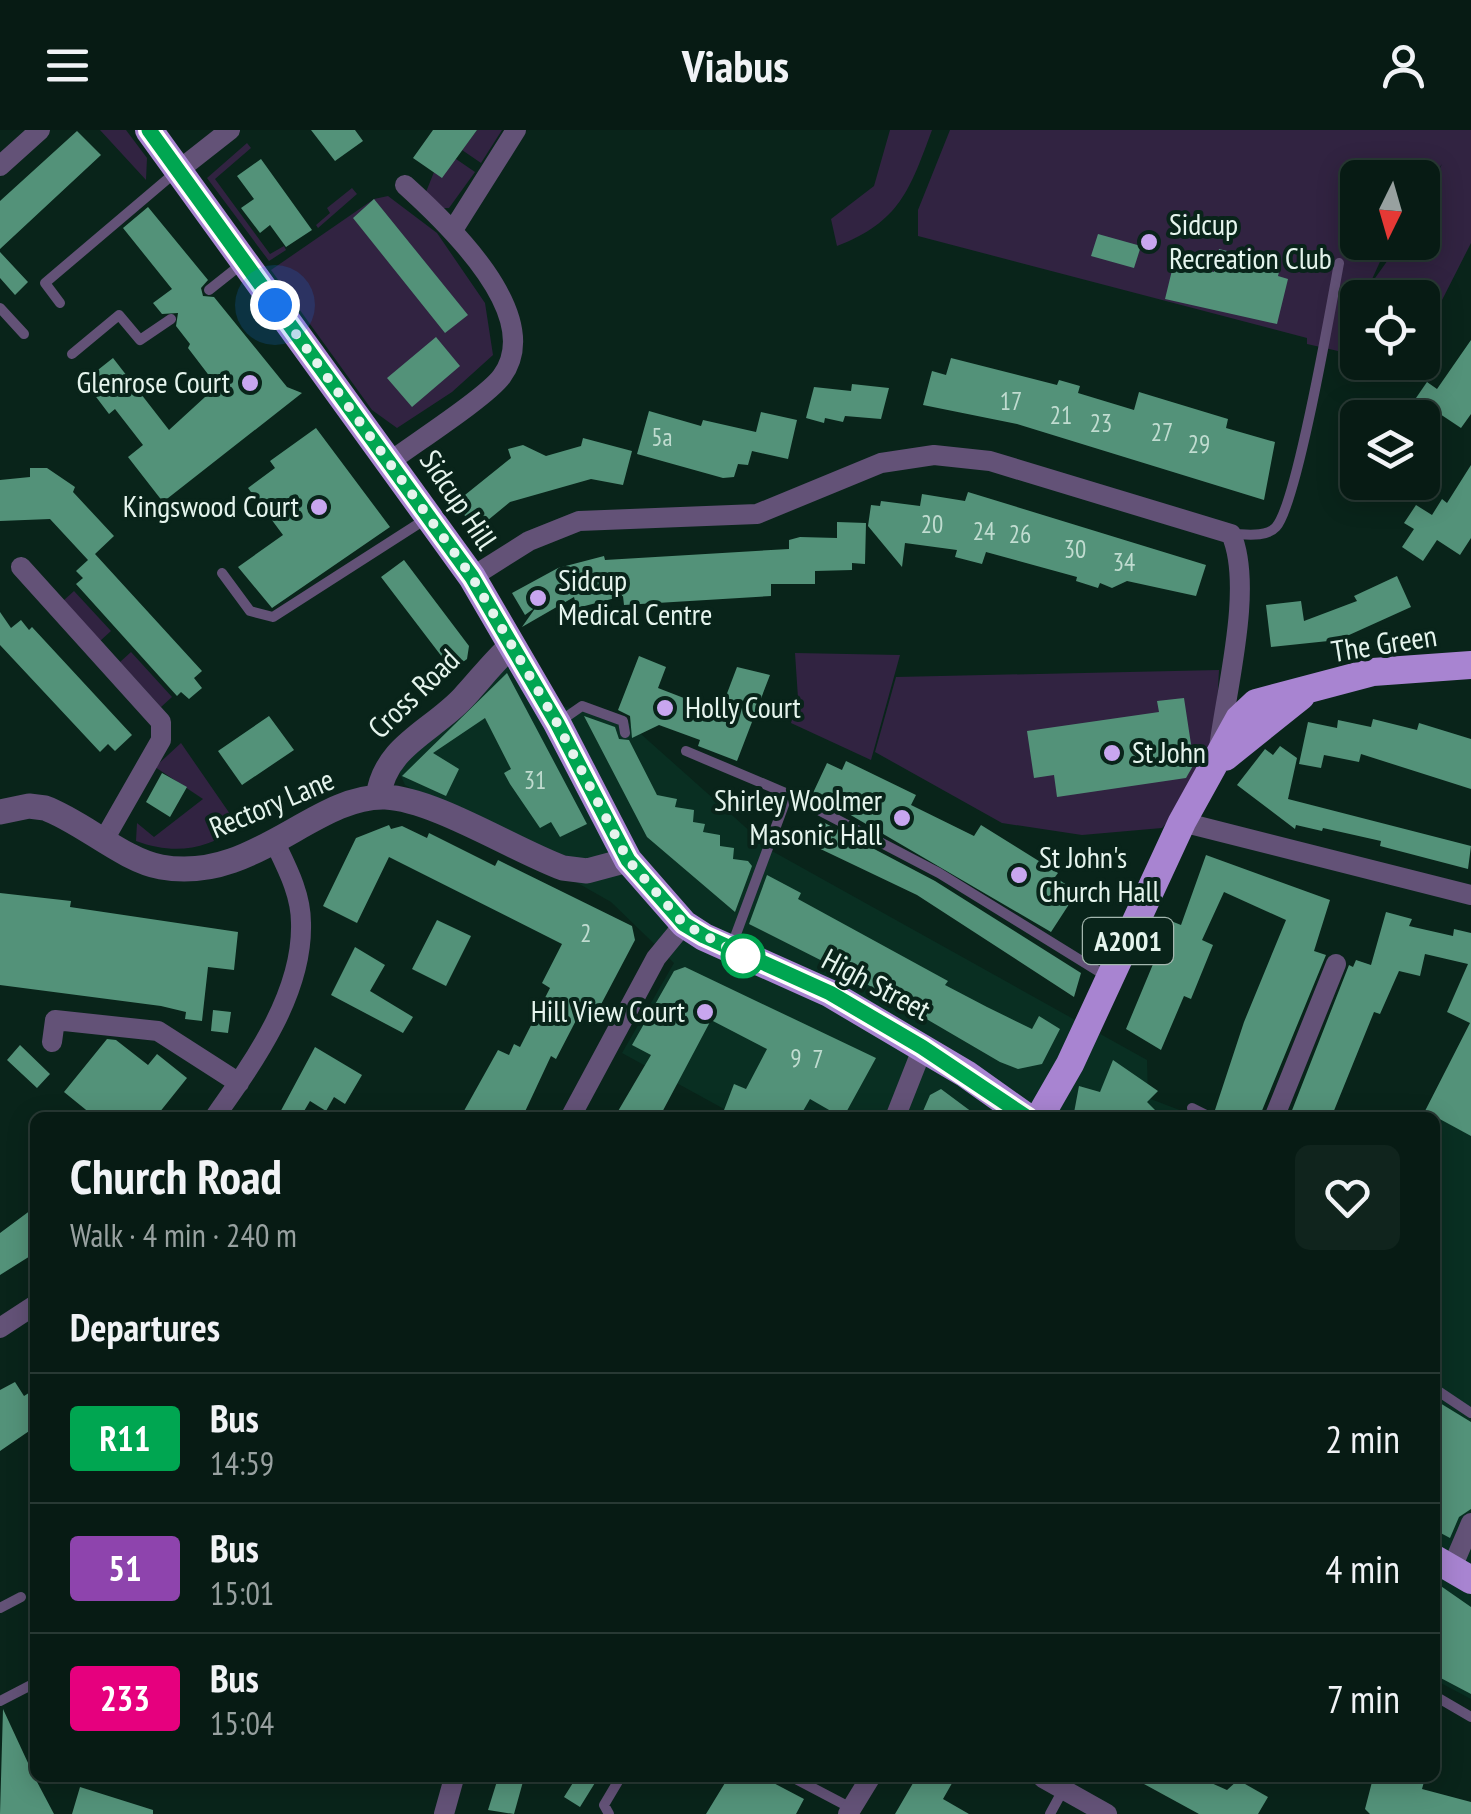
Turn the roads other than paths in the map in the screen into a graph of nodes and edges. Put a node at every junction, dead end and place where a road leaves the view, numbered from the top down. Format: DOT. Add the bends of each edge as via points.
graph roads {
  1 [pos="40,130"];
  2 [pos="149,130"];
  3 [pos="230,130"];
  4 [pos="516,130"];
  5 [pos="0,166"];
  6 [pos="178,170"];
  7 [pos="405,185"];
  8 [pos="454,230"];
  9 [pos="244,262"];
  10 [pos="1339,263"];
  11 [pos="209,290"];
  12 [pos="60,303"];
  13 [pos="0,308"];
  14 [pos="171,319"];
  15 [pos="24,334"];
  16 [pos="72,354"];
  17 [pos="392,461"];
  18 [pos="429,516"];
  19 [pos="1231,534"];
  20 [pos="21,567"];
  21 [pos="222,573"];
  22 [pos="472,577"];
  23 [pos="511,646"];
  24 [pos="1471,666"];
  25 [pos="557,723"];
  26 [pos="625,733"];
  27 [pos="686,751"];
  28 [pos="1216,764"];
  29 [pos="788,794"];
  30 [pos="378,797"];
  31 [pos="0,812"];
  32 [pos="1182,822"];
  33 [pos="105,838"];
  34 [pos="275,843"];
  35 [pos="628,860"];
  36 [pos="1471,895"];
  37 [pos="684,924"];
  38 [pos="730,950"];
  39 [pos="1336,964"];
  40 [pos="1112,979"];
  41 [pos="52,1042"];
  42 [pos="922,1047"];
  43 [pos="238,1083"];
  44 [pos="1192,1108"];
  45 [pos="218,1112"];
  46 [pos="573,1112"];
  47 [pos="897,1112"];
  48 [pos="1019,1112"];
  49 [pos="1042,1112"];
  50 [pos="1200,1112"];
  51 [pos="1276,1112"];
  52 [pos="30,1307"];
  53 [pos="0,1328"];
  54 [pos="1440,1392"];
  55 [pos="1471,1413"];
  56 [pos="1471,1522"];
  57 [pos="1452,1570"];
  58 [pos="21,1597"];
  59 [pos="0,1608"];
  60 [pos="30,1686"];
  61 [pos="1440,1699"];
  62 [pos="0,1701"];
  63 [pos="1471,1717"];
  64 [pos="453,1782"];
  65 [pos="618,1782"];
  66 [pos="801,1782"];
  67 [pos="868,1782"];
  68 [pos="1050,1782"];
  69 [pos="1064,1790"];
  70 [pos="850,1811"];
  71 [pos="444,1814"];
  72 [pos="609,1814"];
  73 [pos="1050,1814"];
  74 [pos="1107,1814"];
  1 -- 5 [label="street"];
  2 -- 6 [label="main road, Sidcup Hill"];
  3 -- 6 [label="street"];
  4 -- 8 [label="street"];
  6 -- 9 [label="main road, Sidcup Hill"];
  6 -- 12 [label="lane" via="45,282"];
  7 -- 8 [label="street"];
  8 -- 17 [label="street" via="508,308 512,352 502,377"];
  9 -- 11 [label="lane"];
  9 -- 17 [label="main road, Sidcup Hill"];
  10 -- 19 [label="lane" via="1277,526 1265,534"];
  13 -- 15 [label="lane"];
  14 -- 16 [label="lane" via="140,340 119,315"];
  17 -- 18 [label="main road, Sidcup Hill"];
  18 -- 21 [label="lane" via="273,617 250,611"];
  18 -- 22 [label="main road, Sidcup Hill"];
  19 -- 22 [label="street" via="990,461 934,455 881,464 756,514 579,521"];
  19 -- 28 [label="street" via="1240,554 1238,597"];
  20 -- 33 [label="street" via="161,722 161,740"];
  22 -- 23 [label="main road, Sidcup Hill"];
  23 -- 25 [label="main road, Sidcup Hill"];
  23 -- 30 [label="street, Cross Road" via="395,756"];
  24 -- 28 [label="main road, The Green / A2001" via="1373,672 1307,691"];
  25 -- 26 [label="lane" via="582,706 623,721"];
  25 -- 35 [label="main road, Sidcup Hill"];
  27 -- 29 [label="lane"];
  28 -- 32 [label="main road, A2001"];
  29 -- 38 [label="lane"];
  29 -- 40 [label="lane" via="939,874"];
  30 -- 34 [label="street, Rectory Lane"];
  30 -- 35 [label="street, Rectory Lane" via="415,804 564,868 587,871"];
  31 -- 33 [label="street, Rectory Lane" via="45,808"];
  32 -- 36 [label="street"];
  32 -- 40 [label="main road, A2001"];
  33 -- 34 [label="street, Rectory Lane" via="149,863 180,868 228,862"];
  34 -- 43 [label="street" via="295,886 302,924 293,978"];
  35 -- 37 [label="main road, Sidcup Hill"];
  37 -- 38 [label="main road, High Street"];
  37 -- 46 [label="street" via="656,958"];
  38 -- 42 [label="main road, High Street" via="830,993"];
  39 -- 51 [label="street"];
  40 -- 49 [label="main road, A2001"];
  41 -- 43 [label="street" via="54,1020 158,1031"];
  42 -- 47 [label="street"];
  42 -- 48 [label="main road, High Street"];
  43 -- 45 [label="street"];
  44 -- 50 [label="lane"];
  52 -- 53 [label="street"];
  54 -- 55 [label="lane"];
  56 -- 57 [label="street"];
  58 -- 59 [label="lane"];
  60 -- 62 [label="lane"];
  61 -- 63 [label="lane"];
  64 -- 71 [label="street"];
  65 -- 72 [label="lane" via="604,1805"];
  66 -- 70 [label="lane"];
  67 -- 70 [label="street"];
  68 -- 69 [label="street"];
  69 -- 73 [label="lane"];
  69 -- 74 [label="street"];
}
